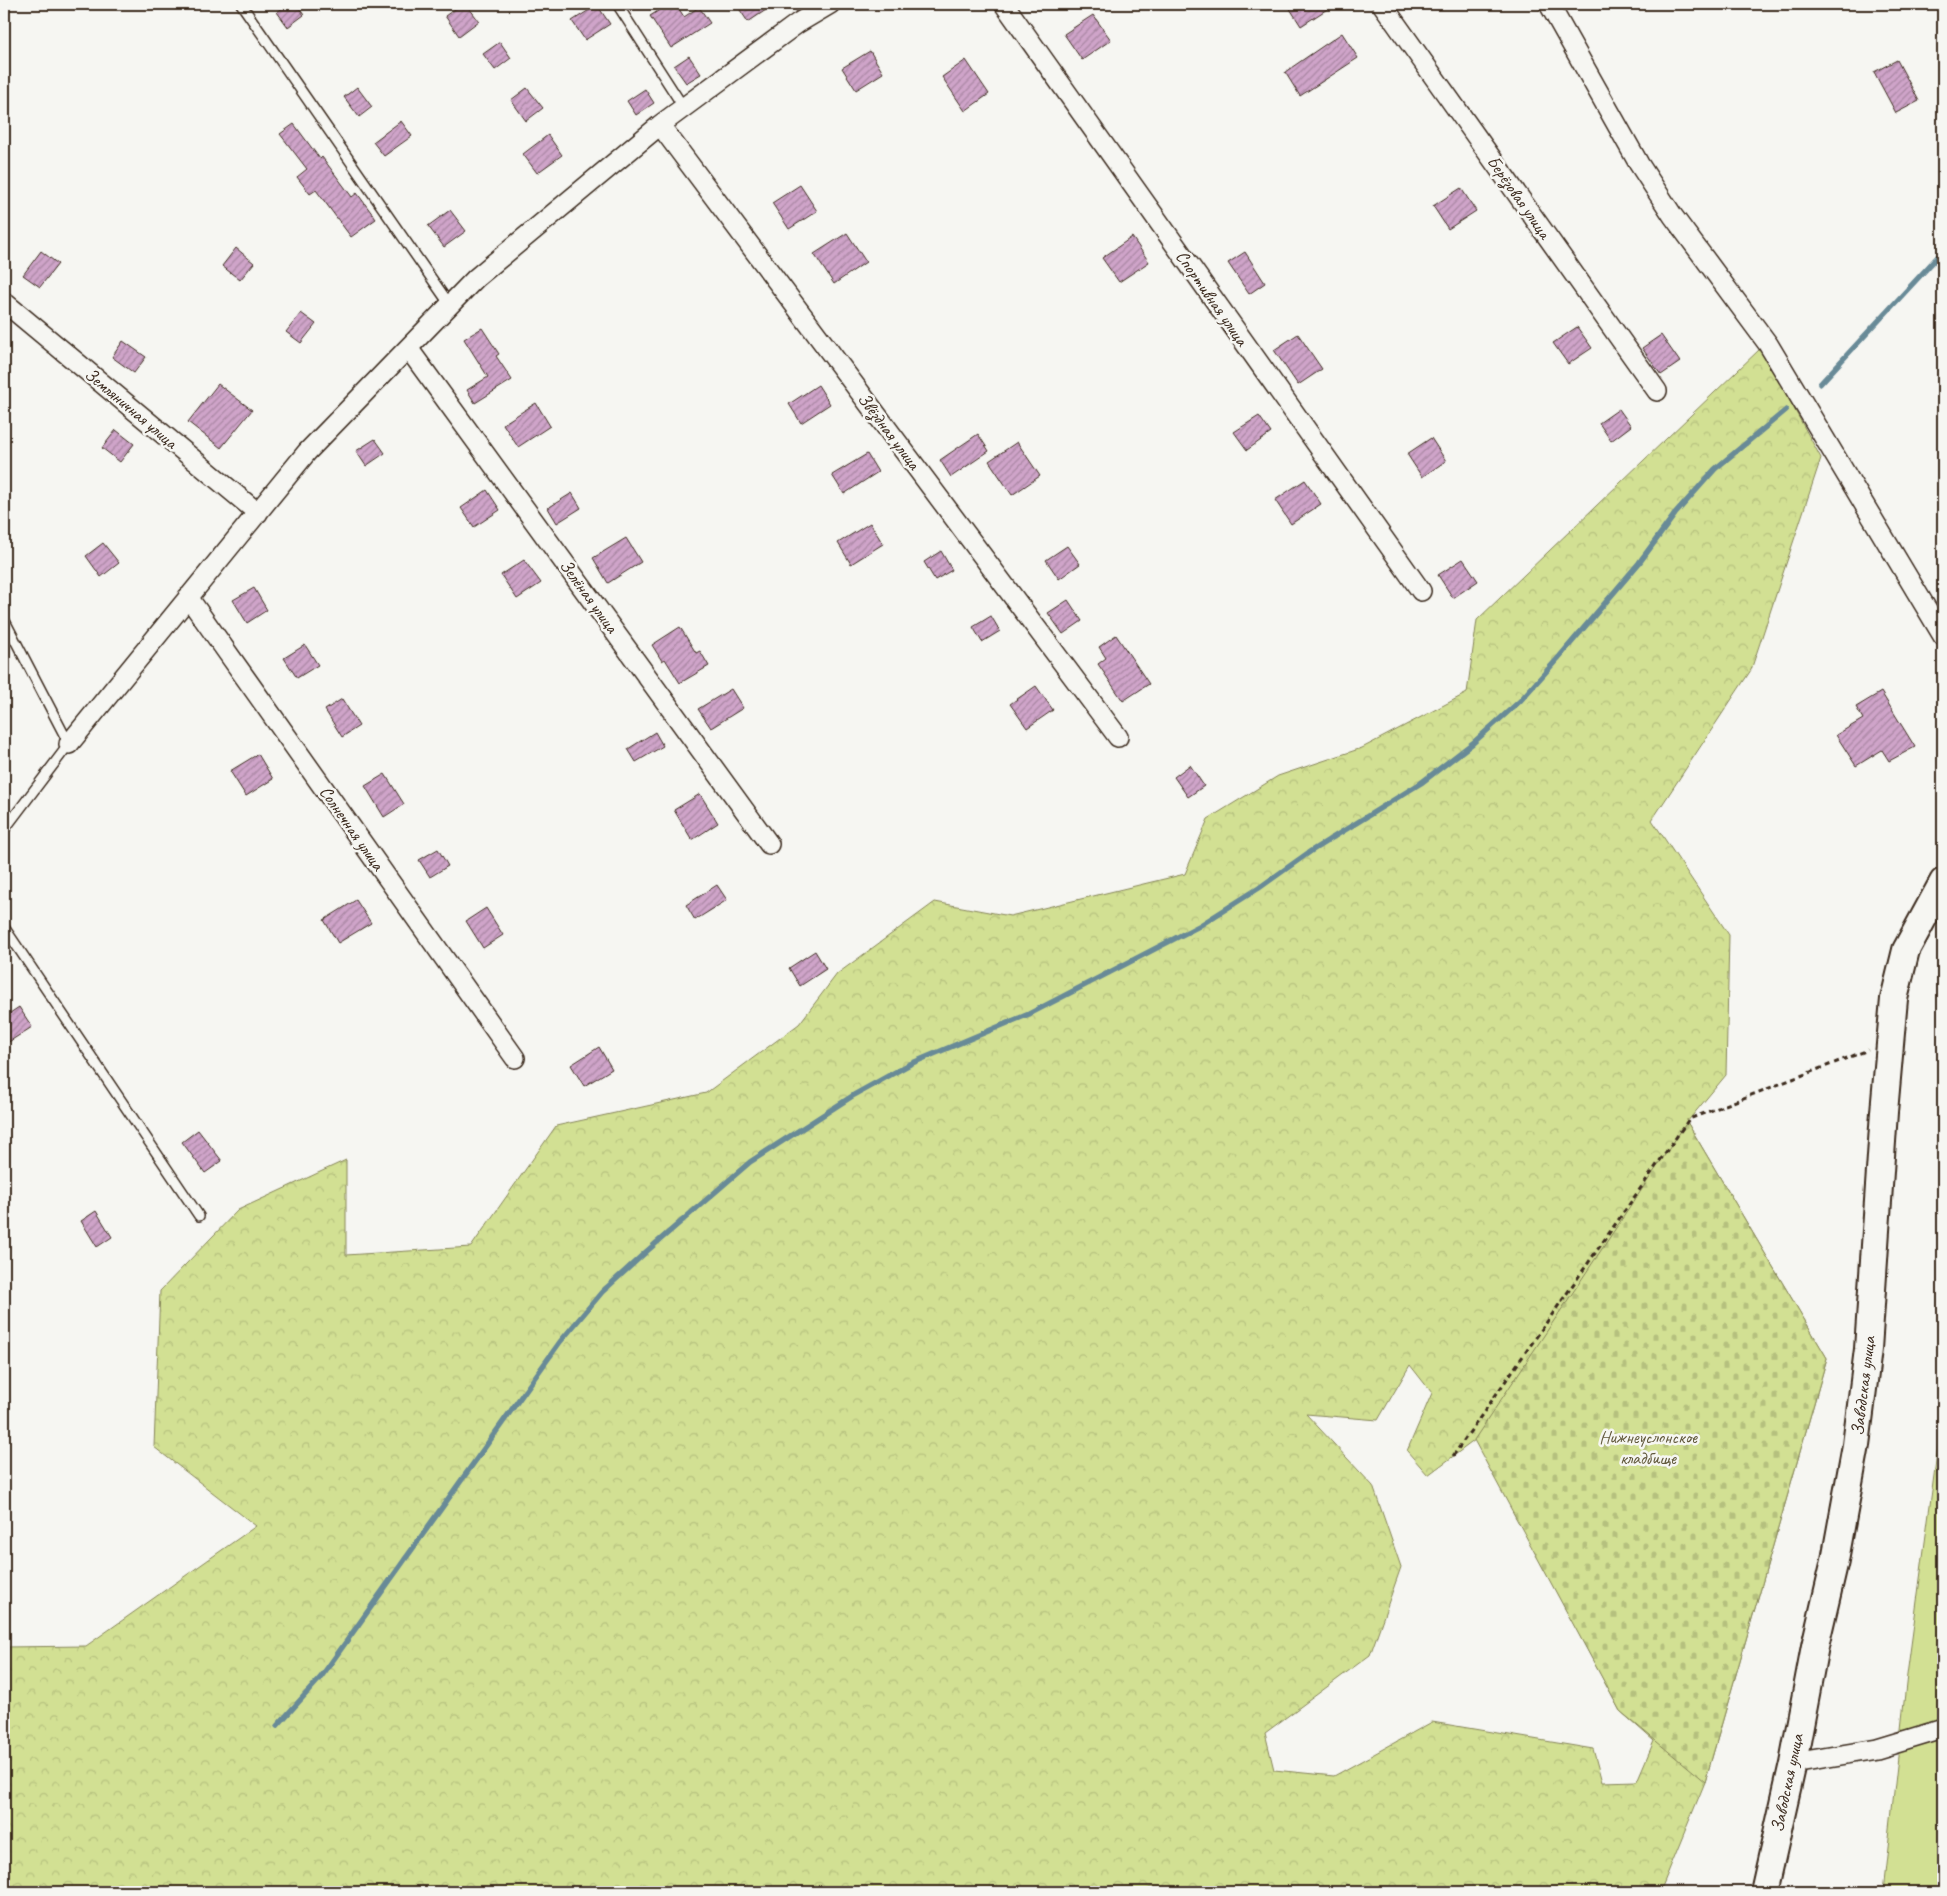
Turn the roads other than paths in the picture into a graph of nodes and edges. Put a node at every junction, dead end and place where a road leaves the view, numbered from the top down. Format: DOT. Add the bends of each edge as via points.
graph roads {
  1 [pos="241,4"];
  2 [pos="616,4"];
  3 [pos="830,4"];
  4 [pos="1004,4"];
  5 [pos="1382,4"];
  6 [pos="1549,4"];
  7 [pos="684,108"];
  8 [pos="660,125"];
  9 [pos="4,302"];
  10 [pos="450,305"];
  11 [pos="408,348"];
  12 [pos="1657,391"];
  13 [pos="258,513"];
  14 [pos="1421,591"];
  15 [pos="188,597"];
  16 [pos="4,619"];
  17 [pos="1943,636"];
  18 [pos="1118,737"];
  19 [pos="69,744"];
  20 [pos="4,830"];
  21 [pos="769,844"];
  22 [pos="1943,882"];
  23 [pos="4,927"];
  24 [pos="515,1058"];
  25 [pos="199,1216"];
  26 [pos="1943,1729"];
  27 [pos="1793,1763"];
  28 [pos="1764,1892"];
  1 -- 10 [label="lane"];
  2 -- 7 [label="lane"];
  3 -- 7 [label="street" via="798,23"];
  4 -- 14 [label="street, Спортивная улица"];
  5 -- 12 [label="street, Берёзовая улица"];
  6 -- 17 [label="street" via="1639,164 1673,216 1768,344"];
  7 -- 8 [label="street"];
  8 -- 10 [label="street" via="476,278"];
  8 -- 18 [label="street, Звёздная улица"];
  9 -- 13 [label="street, Земляничная улица"];
  10 -- 11 [label="street"];
  11 -- 13 [label="street" via="307,452"];
  11 -- 21 [label="street, Зелёная улица"];
  13 -- 15 [label="street"];
  15 -- 19 [label="street"];
  15 -- 24 [label="street, Солнечная улица"];
  16 -- 19 [label="lane"];
  19 -- 20 [label="lane"];
  22 -- 27 [label="street, Заводская улица" via="1906,950 1894,999 1868,1349 1856,1445"];
  23 -- 25 [label="lane"];
  26 -- 27 [label="street" via="1877,1749"];
  27 -- 28 [label="street, Заводская улица"];
}
